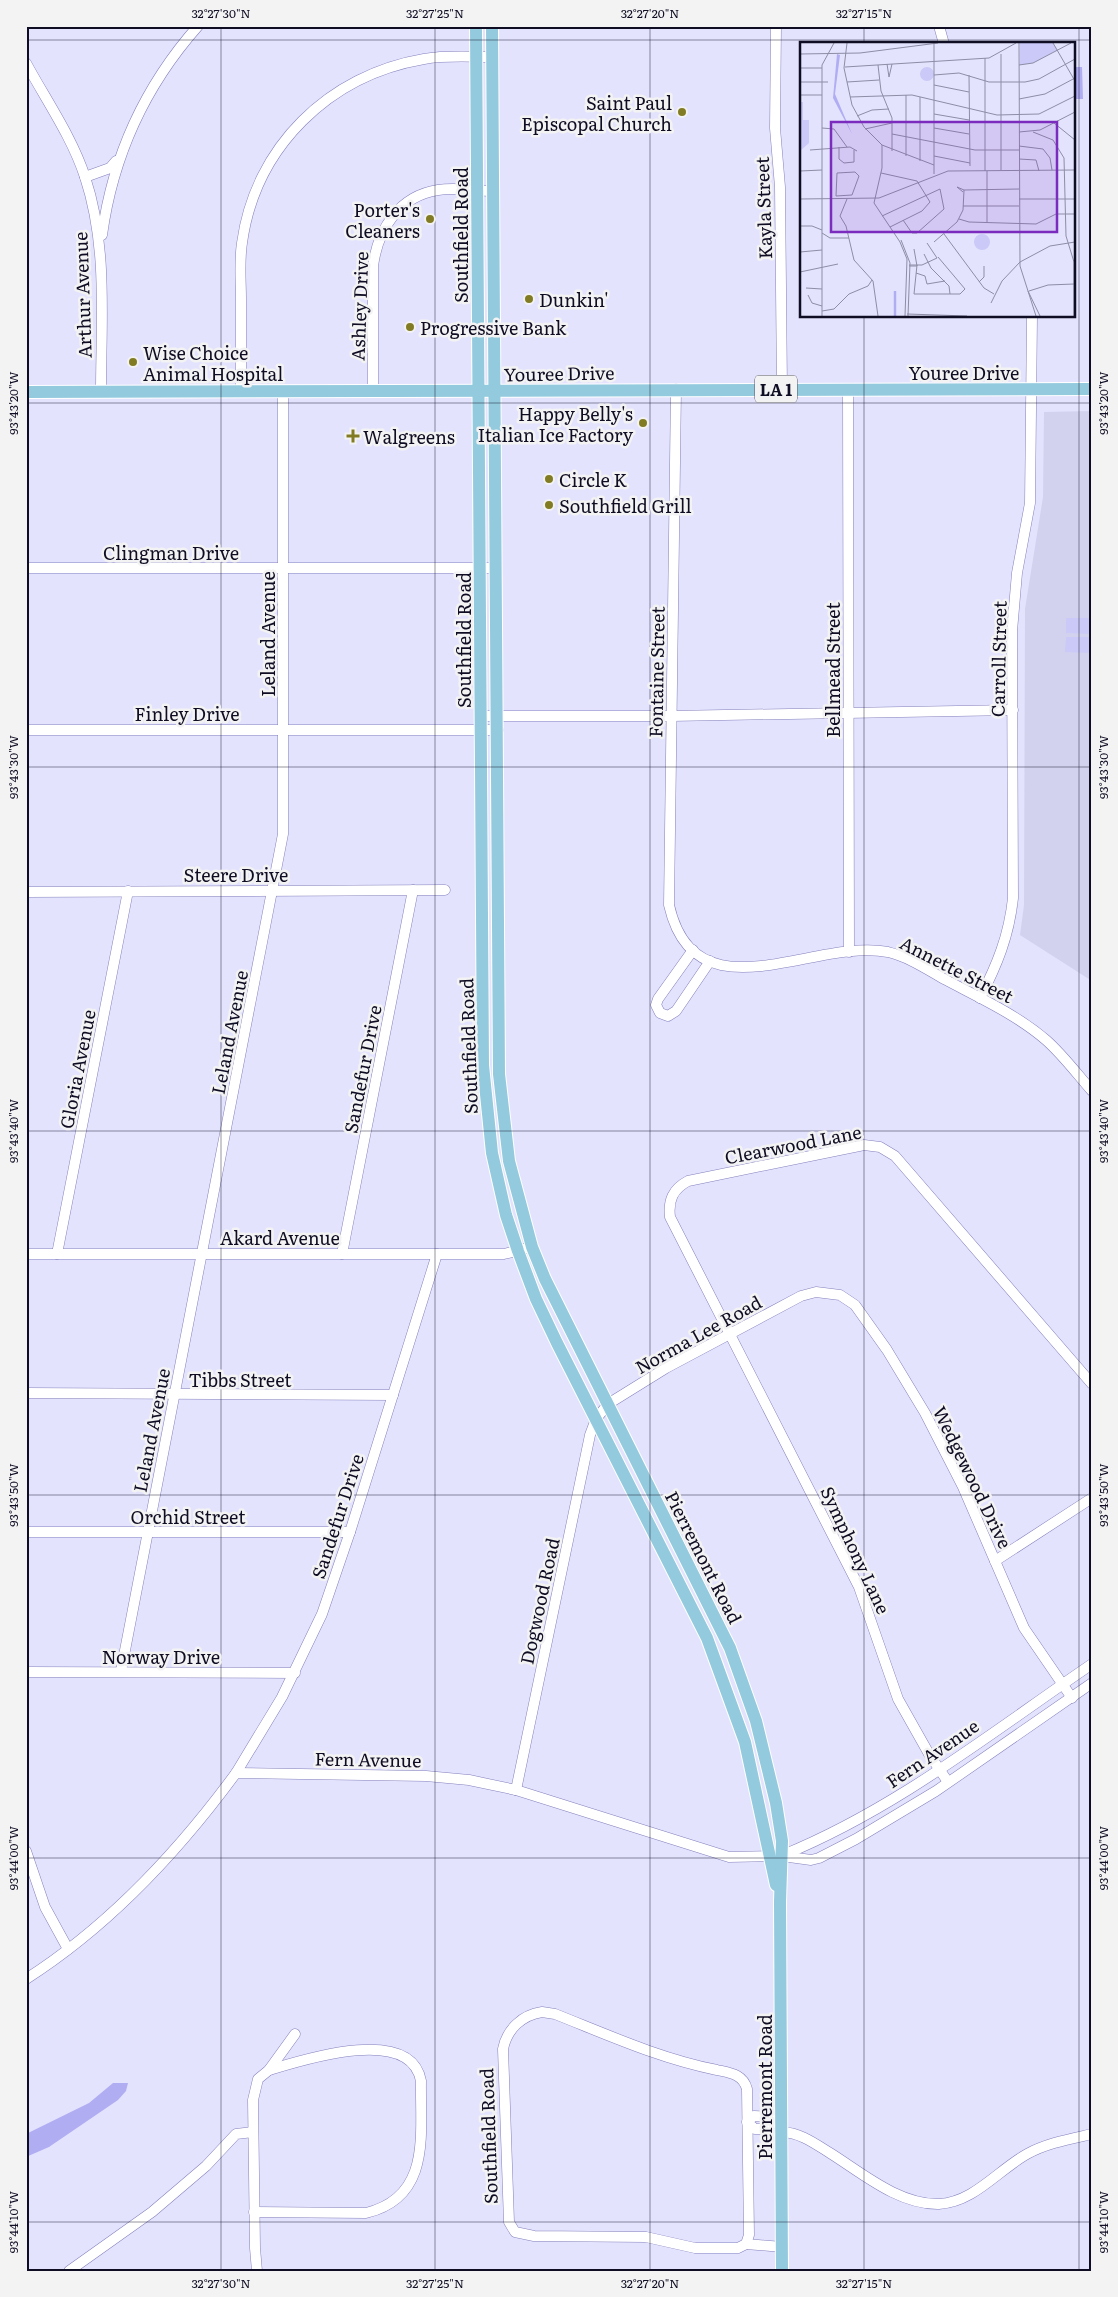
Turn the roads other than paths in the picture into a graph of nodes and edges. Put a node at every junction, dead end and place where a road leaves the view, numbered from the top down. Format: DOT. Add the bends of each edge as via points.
graph roads {
  1 [pos="198,26"];
  2 [pos="476,26"];
  3 [pos="492,26"];
  4 [pos="776,26"];
  5 [pos="939,26"];
  6 [pos="943,42"];
  7 [pos="476,57"];
  8 [pos="492,57"];
  9 [pos="26,63"];
  10 [pos="119,156"];
  11 [pos="85,177"];
  12 [pos="477,191"];
  13 [pos="493,191"];
  14 [pos="478,214"];
  15 [pos="493,216"];
  16 [pos="100,245"];
  17 [pos="1032,318"];
  18 [pos="676,389"];
  19 [pos="782,389"];
  20 [pos="848,389"];
  21 [pos="1032,390"];
  22 [pos="1092,390"];
  23 [pos="241,391"];
  24 [pos="283,391"];
  25 [pos="373,391"];
  26 [pos="478,391"];
  27 [pos="494,391"];
  28 [pos="26,392"];
  29 [pos="101,392"];
  30 [pos="26,568"];
  31 [pos="283,568"];
  32 [pos="480,568"];
  33 [pos="496,568"];
  34 [pos="1013,710"];
  35 [pos="848,712"];
  36 [pos="481,716"];
  37 [pos="498,716"];
  38 [pos="671,716"];
  39 [pos="26,730"];
  40 [pos="283,730"];
  41 [pos="481,730"];
  42 [pos="498,730"];
  43 [pos="273,890"];
  44 [pos="413,890"];
  45 [pos="445,890"];
  46 [pos="128,891"];
  47 [pos="26,892"];
  48 [pos="482,892"];
  49 [pos="498,892"];
  50 [pos="692,950"];
  51 [pos="849,952"];
  52 [pos="710,961"];
  53 [pos="980,998"];
  54 [pos="483,999"];
  55 [pos="498,999"];
  56 [pos="1092,1091"];
  57 [pos="504,1131"];
  58 [pos="489,1133"];
  59 [pos="532,1247"];
  60 [pos="518,1251"];
  61 [pos="26,1254"];
  62 [pos="57,1254"];
  63 [pos="203,1254"];
  64 [pos="342,1254"];
  65 [pos="437,1254"];
  66 [pos="823,1292"];
  67 [pos="730,1333"];
  68 [pos="1092,1384"];
  69 [pos="26,1394"];
  70 [pos="175,1395"];
  71 [pos="393,1395"];
  72 [pos="608,1404"];
  73 [pos="596,1419"];
  74 [pos="633,1455"];
  75 [pos="619,1464"];
  76 [pos="1092,1498"];
  77 [pos="26,1532"];
  78 [pos="148,1532"];
  79 [pos="350,1532"];
  80 [pos="995,1561"];
  81 [pos="716,1619"];
  82 [pos="702,1625"];
  83 [pos="1092,1664"];
  84 [pos="26,1672"];
  85 [pos="121,1672"];
  86 [pos="295,1673"];
  87 [pos="1092,1683"];
  88 [pos="1061,1685"];
  89 [pos="1072,1698"];
  90 [pos="939,1770"];
  91 [pos="236,1773"];
  92 [pos="948,1782"];
  93 [pos="516,1790"];
  94 [pos="26,1851"];
  95 [pos="776,1856"];
  96 [pos="68,1949"];
  97 [pos="26,1979"];
  98 [pos="295,2034"];
  99 [pos="269,2070"];
  100 [pos="747,2122"];
  101 [pos="779,2125"];
  102 [pos="253,2132"];
  103 [pos="1092,2134"];
  104 [pos="254,2212"];
  105 [pos="746,2244"];
  106 [pos="782,2247"];
  107 [pos="69,2271"];
  108 [pos="258,2271"];
  109 [pos="782,2271"];
  1 -- 10 [label="street" via="163,69 145,99"];
  2 -- 7 [label="main road, Southfield Road"];
  3 -- 8 [label="main road, Southfield Road"];
  4 -- 19 [label="street, Kayla Street" via="774,128 780,187"];
  5 -- 6 [label="street"];
  7 -- 8 [label="street"];
  7 -- 12 [label="main road, Southfield Road"];
  7 -- 23 [label="street" via="423,59 368,75 333,94 294,127 279,146 256,189 242,242"];
  8 -- 13 [label="main road, Southfield Road"];
  9 -- 11 [label="street, Arthur Avenue"];
  10 -- 11 [label="street" via="110,168"];
  10 -- 16 [label="street" via="105,208"];
  11 -- 16 [label="street, Arthur Avenue"];
  12 -- 13 [label="street, Ashley Drive"];
  12 -- 14 [label="main road, Southfield Road"];
  12 -- 25 [label="street, Ashley Drive" via="439,190 424,194 400,208 380,235 372,266"];
  13 -- 15 [label="main road, Southfield Road"];
  14 -- 15 [label="street"];
  14 -- 26 [label="main road, Southfield Road"];
  15 -- 27 [label="main road, Southfield Road"];
  16 -- 29 [label="street, Arthur Avenue"];
  17 -- 21 [label="street, Carroll Street"];
  18 -- 19 [label="main road, Youree Drive / LA 1"];
  18 -- 27 [label="main road, Youree Drive / LA 1"];
  18 -- 38 [label="street, Fontaine Street"];
  19 -- 20 [label="main road, Youree Drive / LA 1"];
  20 -- 21 [label="main road, Youree Drive / LA 1"];
  20 -- 35 [label="street, Bellmead Street"];
  21 -- 22 [label="main road, Youree Drive / LA 1"];
  21 -- 34 [label="street, Carroll Street" via="1030,503 1014,593"];
  23 -- 24 [label="main road, Youree Drive / LA 1"];
  23 -- 29 [label="main road, Youree Drive / LA 1"];
  24 -- 25 [label="main road, Youree Drive / LA 1"];
  24 -- 31 [label="street, Leland Avenue"];
  25 -- 26 [label="main road, Youree Drive / LA 1"];
  26 -- 27 [label="main road, Youree Drive / LA 1"];
  26 -- 32 [label="main road, Southfield Road"];
  27 -- 33 [label="main road, Southfield Road"];
  28 -- 29 [label="main road, Youree Drive / LA 1"];
  30 -- 31 [label="street, Clingman Drive"];
  31 -- 32 [label="street, Clingman Drive"];
  31 -- 40 [label="street, Leland Avenue"];
  32 -- 33 [label="street, Clingman Drive"];
  32 -- 36 [label="main road, Southfield Road"];
  33 -- 37 [label="main road, Southfield Road"];
  34 -- 35 [label="street"];
  34 -- 53 [label="street, Carroll Street" via="1013,898 1005,944"];
  35 -- 38 [label="street"];
  35 -- 51 [label="street, Bellmead Street"];
  36 -- 37 [label="street"];
  36 -- 41 [label="main road, Southfield Road"];
  37 -- 38 [label="street"];
  37 -- 42 [label="main road, Southfield Road"];
  38 -- 50 [label="street, Fontaine Street" via="669,905 676,927"];
  39 -- 40 [label="street, Finley Drive"];
  40 -- 41 [label="street, Finley Drive"];
  40 -- 43 [label="street, Leland Avenue" via="283,834"];
  41 -- 42 [label="street, Finley Drive"];
  41 -- 48 [label="main road, Southfield Road"];
  42 -- 49 [label="main road, Southfield Road"];
  43 -- 44 [label="street, Steere Drive"];
  43 -- 46 [label="street, Steere Drive"];
  43 -- 63 [label="street, Leland Avenue"];
  44 -- 45 [label="street, Steere Drive"];
  44 -- 64 [label="street, Sandefur Drive"];
  46 -- 47 [label="street, Steere Drive"];
  46 -- 62 [label="street, Gloria Avenue"];
  48 -- 49 [label="main road"];
  48 -- 54 [label="main road, Southfield Road"];
  49 -- 55 [label="main road, Southfield Road"];
  50 -- 52 [label="street, Annette Street"];
  50 -- 52 [label="street" via="658,999 656,1006 660,1013 668,1016 676,1011"];
  51 -- 52 [label="street, Annette Street" via="752,967 730,968"];
  51 -- 53 [label="street, Annette Street" via="872,950 906,958"];
  53 -- 56 [label="street, Annette Street" via="1046,1040"];
  54 -- 55 [label="main road"];
  54 -- 58 [label="main road, Southfield Road" via="484,1084"];
  55 -- 57 [label="main road, Southfield Road"];
  57 -- 58 [label="main road"];
  57 -- 59 [label="main road, Southfield Road"];
  58 -- 60 [label="main road, Southfield Road" via="498,1183"];
  59 -- 60 [label="street, Akard Avenue"];
  59 -- 72 [label="main road, Pierremont Road"];
  60 -- 65 [label="street, Akard Avenue"];
  60 -- 73 [label="main road, Pierremont Road" via="536,1299"];
  61 -- 62 [label="street, Akard Avenue"];
  62 -- 63 [label="street, Akard Avenue"];
  63 -- 64 [label="street, Akard Avenue"];
  63 -- 70 [label="street, Leland Avenue"];
  64 -- 65 [label="street, Akard Avenue"];
  65 -- 71 [label="street, Sandefur Drive"];
  66 -- 67 [label="street, Norma Lee Road" via="801,1296"];
  66 -- 80 [label="street, Wedgewood Drive" via="840,1295 855,1306 888,1350 949,1458"];
  67 -- 68 [label="street, Clearwood Lane" via="670,1217 671,1197 677,1189 688,1181 875,1145 895,1156"];
  67 -- 72 [label="street, Norma Lee Road"];
  67 -- 90 [label="street, Symphony Lane" via="859,1587 898,1699"];
  69 -- 70 [label="street, Tibbs Street"];
  70 -- 71 [label="street, Tibbs Street"];
  70 -- 78 [label="street, Leland Avenue"];
  71 -- 79 [label="street, Sandefur Drive"];
  72 -- 73 [label="street, Norma Lee Road"];
  72 -- 74 [label="main road, Pierremont Road"];
  73 -- 75 [label="main road, Pierremont Road"];
  73 -- 93 [label="street, Dogwood Road"];
  74 -- 75 [label="main road"];
  74 -- 81 [label="main road, Pierremont Road"];
  75 -- 82 [label="main road, Pierremont Road"];
  76 -- 80 [label="street"];
  77 -- 78 [label="street, Orchid Street"];
  78 -- 79 [label="street, Orchid Street"];
  78 -- 85 [label="street, Leland Avenue"];
  79 -- 86 [label="street, Sandefur Drive" via="322,1614"];
  80 -- 88 [label="street, Wedgewood Drive" via="1024,1628"];
  81 -- 82 [label="main road"];
  81 -- 95 [label="main road, Pierremont Road" via="756,1721 782,1841"];
  82 -- 95 [label="main road, Pierremont Road" via="745,1742"];
  83 -- 88 [label="street, Fern Avenue"];
  84 -- 85 [label="street, Norway Drive"];
  85 -- 86 [label="street, Norway Drive"];
  86 -- 91 [label="street, Sandefur Drive"];
  87 -- 89 [label="street, Fern Avenue"];
  88 -- 89 [label="street, Wedgewood Drive"];
  88 -- 90 [label="street, Fern Avenue"];
  89 -- 92 [label="street, Fern Avenue"];
  90 -- 92 [label="street, Symphony Lane"];
  90 -- 95 [label="street, Fern Avenue" via="810,1845"];
  91 -- 93 [label="street, Fern Avenue" via="444,1777"];
  91 -- 96 [label="street" via="136,1890"];
  92 -- 95 [label="street, Fern Avenue" via="883,1824 818,1858"];
  93 -- 95 [label="street, Fern Avenue" via="730,1857"];
  94 -- 96 [label="street" via="45,1907"];
  95 -- 101 [label="main road, Pierremont Road" via="782,1988"];
  96 -- 97 [label="street"];
  98 -- 99 [label="street"];
  99 -- 102 [label="street" via="258,2079 255,2087"];
  99 -- 104 [label="street" via="346,2052 388,2051 408,2058 418,2070 421,2081 420,2156 406,2190 396,2200 376,2210"];
  100 -- 101 [label="street" via="754,2116 770,2117"];
  100 -- 105 [label="street" via="749,2236"];
  100 -- 105 [label="street, Southfield Road" via="747,2089 737,2075 678,2062 555,2014 542,2012 527,2016 511,2030 503,2049 509,2222 515,2232 534,2236 646,2237 695,2248 738,2248"];
  101 -- 103 [label="street" via="804,2136 898,2194 940,2204 968,2196 1036,2149"];
  101 -- 106 [label="main road, Pierremont Road"];
  102 -- 104 [label="street"];
  102 -- 107 [label="street" via="236,2134 206,2166 152,2212"];
  104 -- 108 [label="street"];
  105 -- 106 [label="street"];
  106 -- 109 [label="main road, Pierremont Road"];
}
